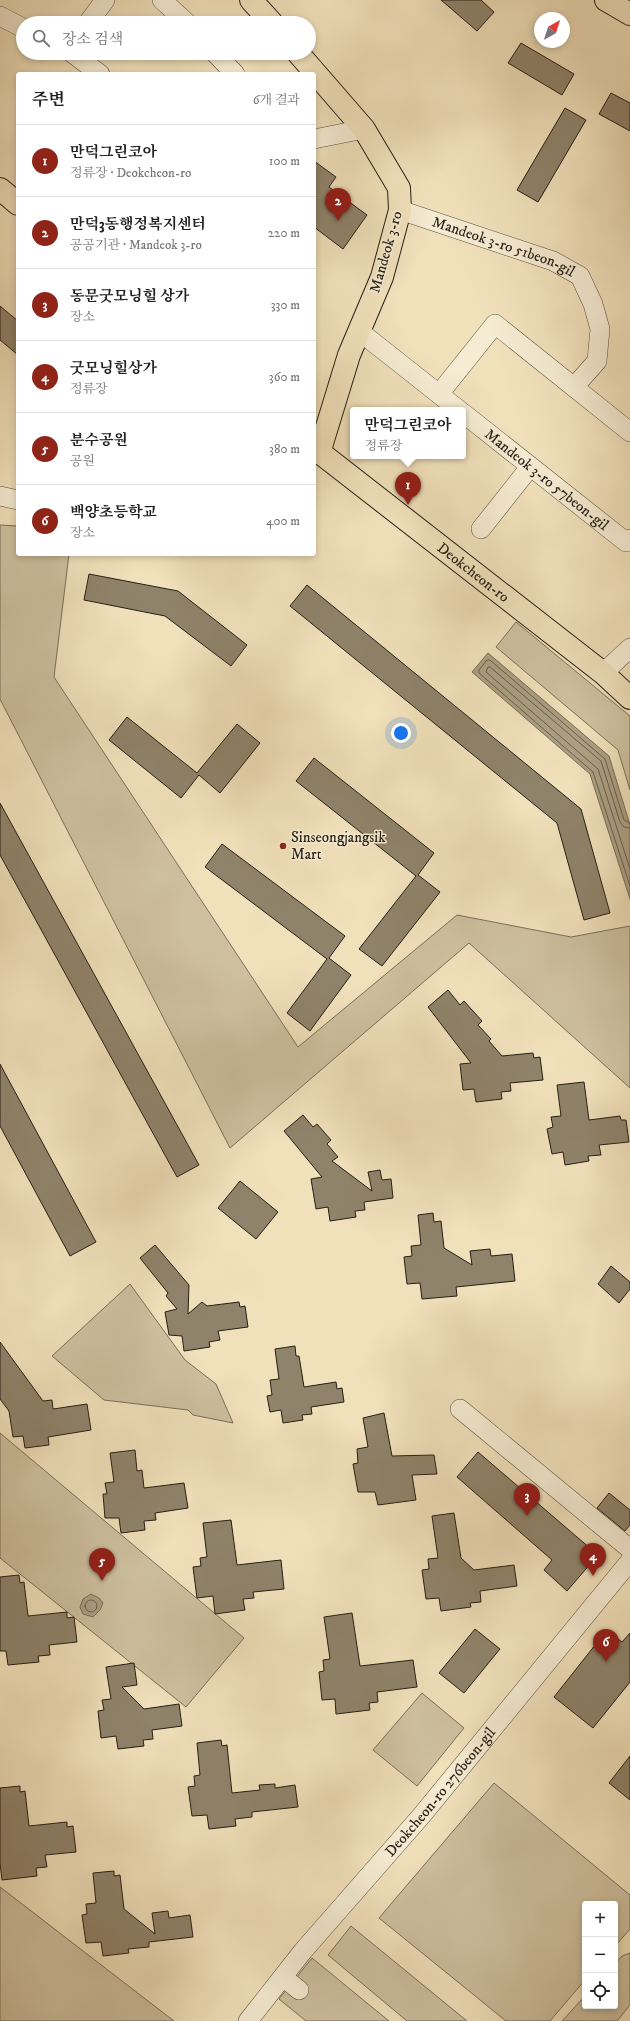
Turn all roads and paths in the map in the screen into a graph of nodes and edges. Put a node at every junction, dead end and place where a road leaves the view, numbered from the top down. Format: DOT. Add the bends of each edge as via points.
graph roads {
  1 [pos="162,0"];
  2 [pos="251,0"];
  3 [pos="606,0"];
  4 [pos="100,1"];
  5 [pos="630,14"];
  6 [pos="0,16"];
  7 [pos="92,16"];
  8 [pos="179,16"];
  9 [pos="266,16"];
  10 [pos="16,24"];
  11 [pos="81,60"];
  12 [pos="222,60"];
  13 [pos="304,60"];
  14 [pos="97,72"];
  15 [pos="233,72"];
  16 [pos="314,72"];
  17 [pos="316,74"];
  18 [pos="364,129"];
  19 [pos="316,139"];
  20 [pos="0,189"];
  21 [pos="16,202"];
  22 [pos="400,210"];
  23 [pos="359,331"];
  24 [pos="574,387"];
  25 [pos="439,394"];
  26 [pos="455,407"];
  27 [pos="466,415"];
  28 [pos="630,432"];
  29 [pos="316,454"];
  30 [pos="530,467"];
  31 [pos="0,496"];
  32 [pos="16,500"];
  33 [pos="480,529"];
  34 [pos="630,539"];
  35 [pos="630,648"];
  36 [pos="603,673"];
  37 [pos="630,698"];
  38 [pos="460,1409"];
  39 [pos="630,1548"];
  40 [pos="630,1561"];
  41 [pos="283,1977"];
  42 [pos="299,1990"];
  43 [pos="248,2021"];
  1 -- 8 [label="street"];
  2 -- 9 [label="main road"];
  3 -- 5 [label="main road"];
  4 -- 7 [label="street"];
  6 -- 10 [label="street"];
  11 -- 14 [label="street"];
  12 -- 15 [label="street"];
  13 -- 16 [label="main road, Mandeok 3-ro"];
  17 -- 18 [label="main road, Mandeok 3-ro"];
  18 -- 19 [label="street"];
  18 -- 22 [label="main road, Mandeok 3-ro" via="399,188"];
  20 -- 21 [label="main road"];
  22 -- 23 [label="main road, Mandeok 3-ro" via="382,277"];
  22 -- 24 [label="street, Mandeok 3-ro 51beon-gil" via="553,261 580,276 593,304 600,329 597,361"];
  23 -- 25 [label="street"];
  23 -- 29 [label="main road, Mandeok 3-ro" via="348,355"];
  24 -- 25 [label="street" via="495,324"];
  24 -- 28 [label="street"];
  25 -- 26 [label="street"];
  27 -- 30 [label="street, Mandeok 3-ro 57beon-gil"];
  29 -- 36 [label="main road, Deokcheon-ro"];
  30 -- 33 [label="street"];
  30 -- 34 [label="street, Mandeok 3-ro 57beon-gil" via="626,542"];
  31 -- 32 [label="street"];
  35 -- 36 [label="street"];
  36 -- 37 [label="main road, Deokcheon-ro"];
  38 -- 39 [label="street"];
  40 -- 41 [label="street, Deokcheon-ro 276beon-gil" via="422,1815"];
  41 -- 42 [label="street"];
  41 -- 43 [label="street, Deokcheon-ro 276beon-gil"];
}
